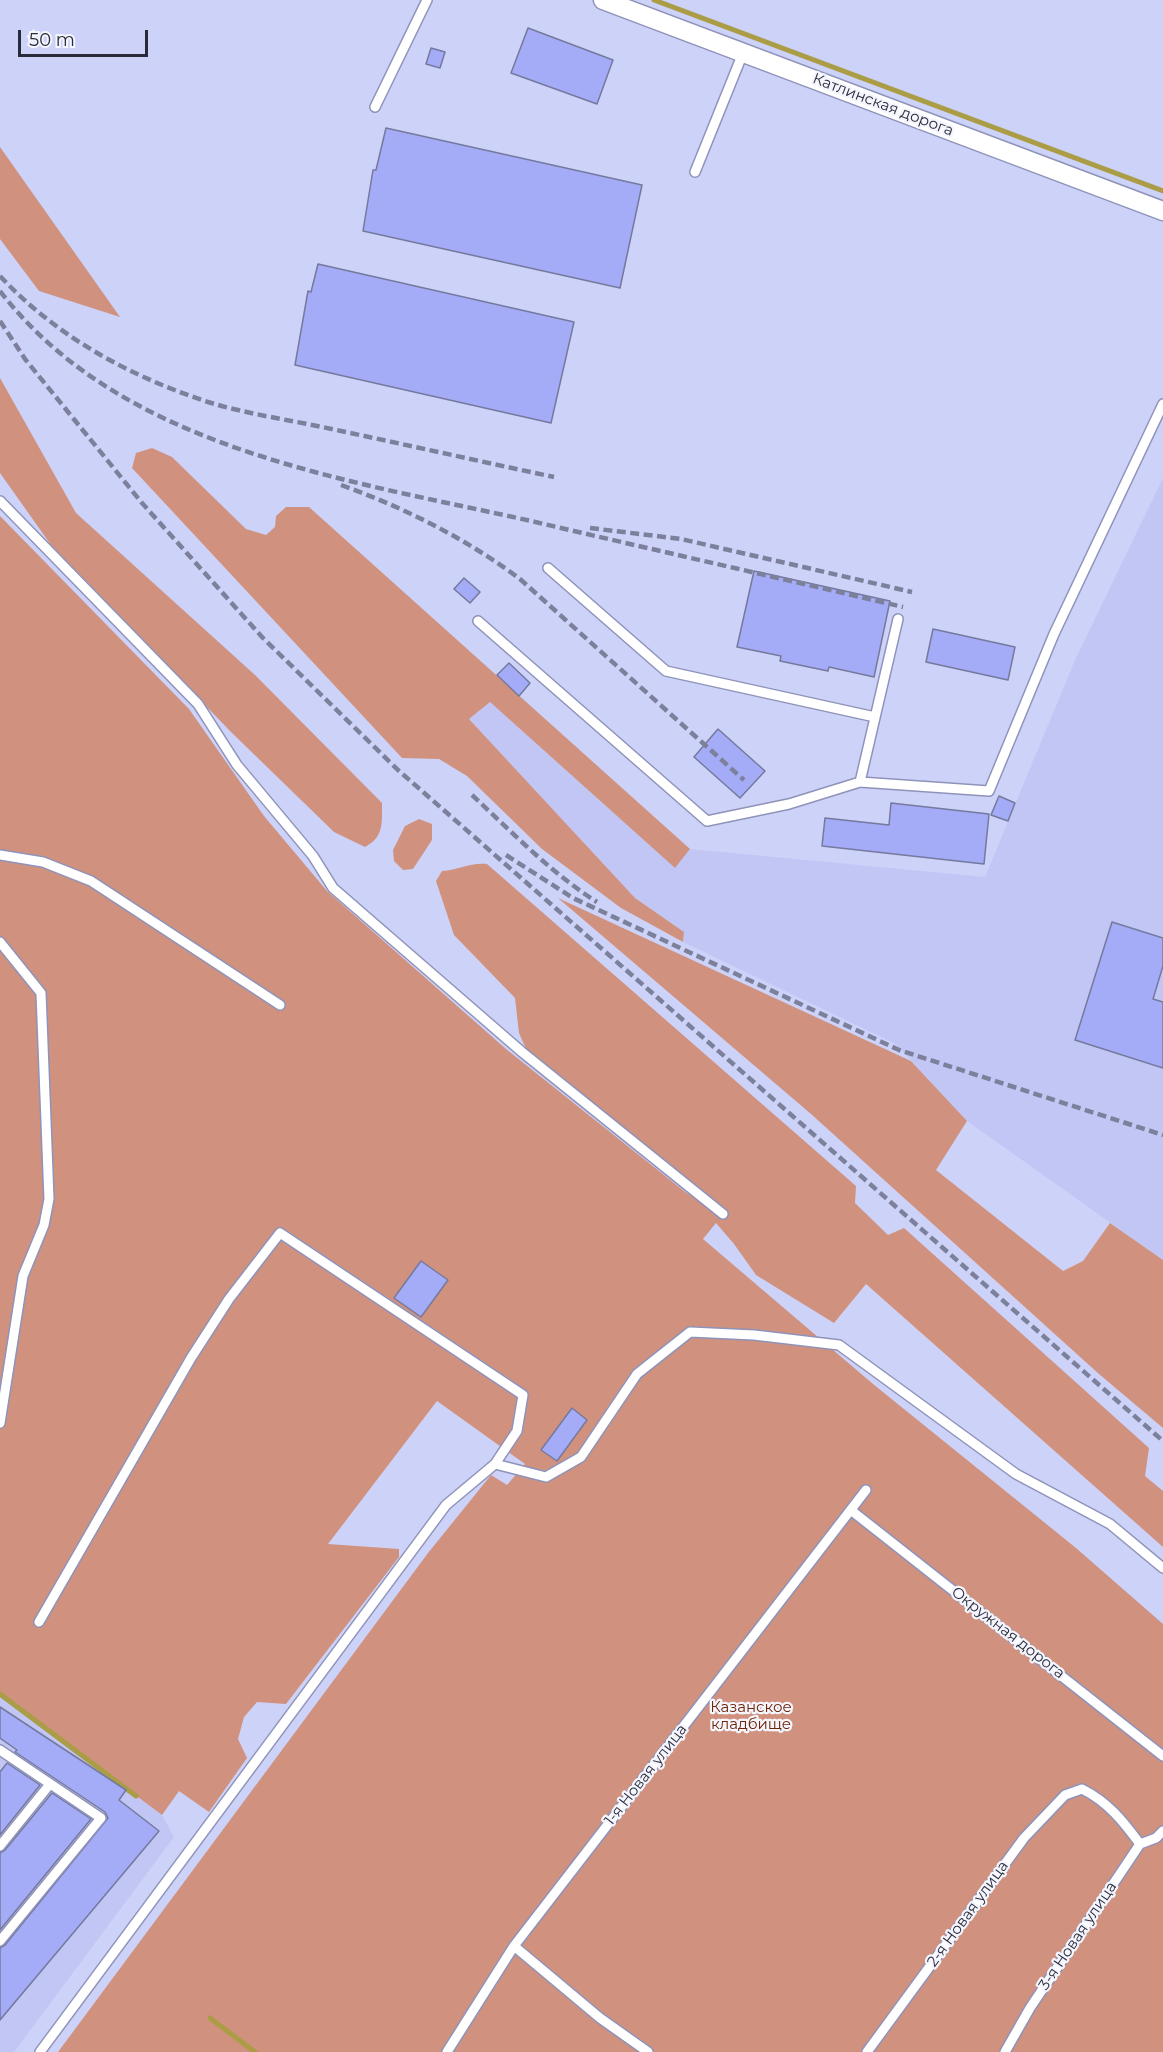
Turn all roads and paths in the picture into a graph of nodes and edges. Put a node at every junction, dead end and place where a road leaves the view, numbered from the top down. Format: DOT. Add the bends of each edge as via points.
graph roads {
  1 [pos="427,0"];
  2 [pos="603,0"];
  3 [pos="743,53"];
  4 [pos="375,107"];
  5 [pos="694,172"];
  6 [pos="1163,211"];
  7 [pos="1163,404"];
  8 [pos="0,501"];
  9 [pos="548,568"];
  10 [pos="898,619"];
  11 [pos="478,621"];
  12 [pos="875,717"];
  13 [pos="860,782"];
  14 [pos="0,855"];
  15 [pos="0,942"];
  16 [pos="280,1005"];
  17 [pos="723,1214"];
  18 [pos="0,1423"];
  19 [pos="495,1464"];
  20 [pos="867,1490"];
  21 [pos="852,1511"];
  22 [pos="1163,1568"];
  23 [pos="39,1622"];
  24 [pos="0,1751"];
  25 [pos="1163,1756"];
  26 [pos="50,1784"];
  27 [pos="1163,1831"];
  28 [pos="1140,1844"];
  29 [pos="0,1846"];
  30 [pos="0,1941"];
  31 [pos="514,1946"];
  32 [pos="40,2052"];
  33 [pos="447,2052"];
  34 [pos="648,2052"];
  35 [pos="867,2052"];
  36 [pos="1005,2052"];
  1 -- 4 [label="lane"];
  2 -- 3 [label="street, Катлинская дорога"];
  3 -- 5 [label="lane"];
  3 -- 6 [label="street, Катлинская дорога"];
  7 -- 13 [label="lane" via="1054,634 989,792"];
  8 -- 17 [label="lane" via="198,704 237,765 313,856 333,888 522,1053"];
  9 -- 12 [label="lane" via="666,671"];
  10 -- 12 [label="lane"];
  11 -- 13 [label="lane" via="707,821 789,804"];
  12 -- 13 [label="lane"];
  14 -- 16 [label="lane" via="43,862 91,881"];
  15 -- 18 [label="lane" via="41,993 49,1199 44,1225 23,1276"];
  19 -- 22 [label="lane" via="546,1477 581,1456 637,1374 690,1332 838,1345 1016,1473 1110,1524"];
  19 -- 23 [label="lane" via="517,1431 523,1395 280,1233 190,1358"];
  19 -- 32 [label="lane" via="446,1505"];
  20 -- 21 [label="lane, 1-я Новая улица"];
  21 -- 25 [label="lane, Окружная дорога"];
  21 -- 31 [label="lane, 1-я Новая улица"];
  24 -- 26 [label="lane"];
  26 -- 29 [label="lane"];
  26 -- 30 [label="lane" via="101,1818"];
  27 -- 28 [label="lane, 3-я Новая улица"];
  28 -- 35 [label="lane, 2-я Новая улица" via="1100,1797 1082,1789 1065,1795 1024,1838"];
  28 -- 36 [label="lane, 3-я Новая улица"];
  31 -- 33 [label="lane, 1-я Новая улица"];
  31 -- 34 [label="lane" via="600,2018"];
}
